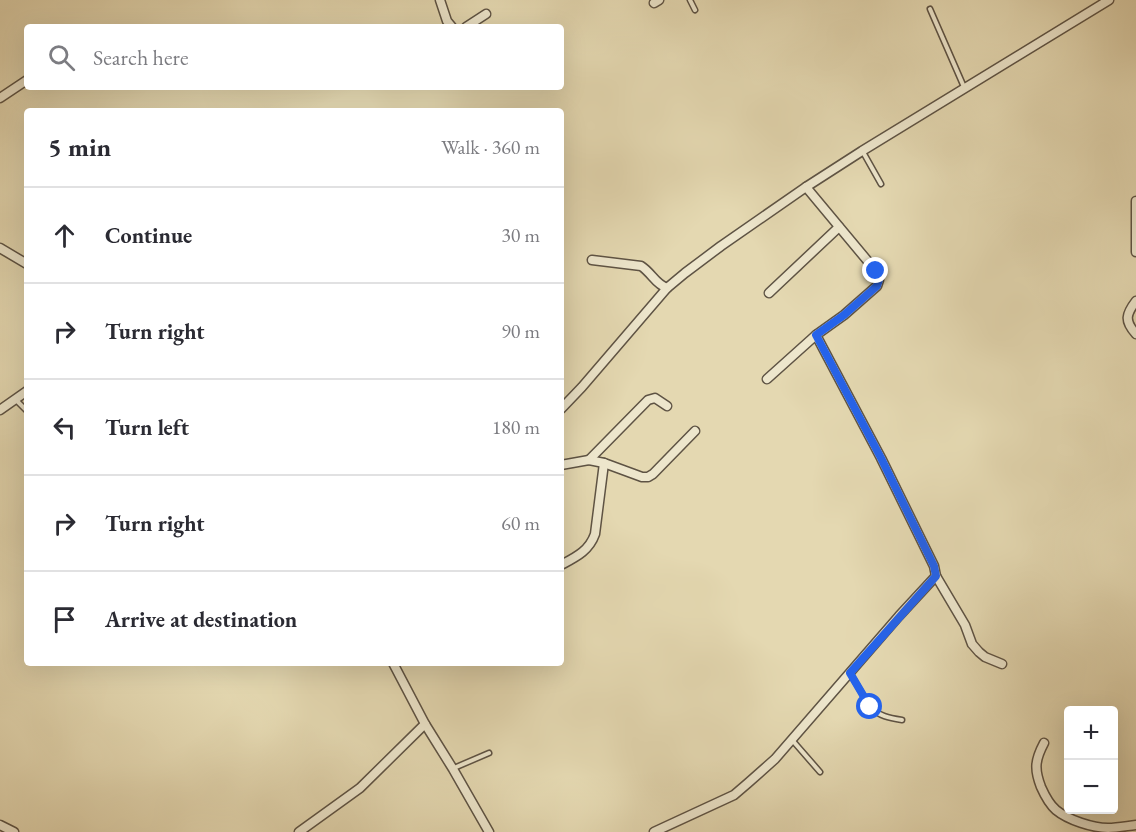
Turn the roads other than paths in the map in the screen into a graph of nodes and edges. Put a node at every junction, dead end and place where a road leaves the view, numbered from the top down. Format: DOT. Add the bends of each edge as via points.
graph roads {
  1 [pos="440,0"];
  2 [pos="690,0"];
  3 [pos="1109,0"];
  4 [pos="930,9"];
  5 [pos="695,10"];
  6 [pos="486,14"];
  7 [pos="450,24"];
  8 [pos="471,24"];
  9 [pos="24,82"];
  10 [pos="964,88"];
  11 [pos="0,98"];
  12 [pos="862,151"];
  13 [pos="881,184"];
  14 [pos="806,187"];
  15 [pos="1136,201"];
  16 [pos="839,227"];
  17 [pos="0,248"];
  18 [pos="1136,252"];
  19 [pos="592,260"];
  20 [pos="24,262"];
  21 [pos="668,288"];
  22 [pos="769,293"];
  23 [pos="1136,301"];
  24 [pos="1136,334"];
  25 [pos="816,335"];
  26 [pos="767,379"];
  27 [pos="24,393"];
  28 [pos="15,400"];
  29 [pos="564,406"];
  30 [pos="667,406"];
  31 [pos="24,408"];
  32 [pos="0,410"];
  33 [pos="695,430"];
  34 [pos="589,460"];
  35 [pos="604,463"];
  36 [pos="564,464"];
  37 [pos="564,563"];
  38 [pos="936,576"];
  39 [pos="1002,664"];
  40 [pos="395,666"];
  41 [pos="850,673"];
  42 [pos="902,720"];
  43 [pos="425,724"];
  44 [pos="792,740"];
  45 [pos="1044,743"];
  46 [pos="489,753"];
  47 [pos="453,768"];
  48 [pos="820,772"];
  49 [pos="0,825"];
  50 [pos="1136,825"];
  51 [pos="14,832"];
  52 [pos="299,832"];
  53 [pos="489,832"];
  54 [pos="654,832"];
  1 -- 7 [label="street"];
  2 -- 5 [label="lane"];
  3 -- 10 [label="street"];
  4 -- 10 [label="lane"];
  6 -- 8 [label="street"];
  9 -- 11 [label="street"];
  10 -- 12 [label="street"];
  12 -- 13 [label="lane"];
  12 -- 14 [label="street"];
  14 -- 16 [label="street"];
  14 -- 21 [label="street"];
  15 -- 18 [label="street"];
  16 -- 22 [label="street"];
  16 -- 25 [label="street" via="876,271 879,280 844,315"];
  17 -- 20 [label="street"];
  19 -- 21 [label="street" via="641,266 658,284"];
  21 -- 29 [label="street"];
  23 -- 24 [label="street" via="1127,317"];
  25 -- 26 [label="street"];
  25 -- 38 [label="street" via="909,512"];
  27 -- 28 [label="street"];
  28 -- 31 [label="lane"];
  28 -- 32 [label="street"];
  30 -- 34 [label="street" via="655,398 648,400"];
  33 -- 35 [label="street" via="648,477"];
  34 -- 35 [label="street"];
  34 -- 36 [label="street"];
  35 -- 37 [label="street" via="592,542 584,552"];
  38 -- 39 [label="street" via="972,644 985,657"];
  38 -- 41 [label="street"];
  40 -- 43 [label="street"];
  41 -- 42 [label="lane" via="874,711"];
  41 -- 44 [label="street"];
  43 -- 47 [label="street"];
  43 -- 52 [label="street" via="360,788"];
  44 -- 48 [label="lane"];
  44 -- 54 [label="street" via="734,795"];
  45 -- 50 [label="street" via="1036,768 1046,798 1057,811 1099,827"];
  46 -- 47 [label="lane"];
  47 -- 53 [label="street"];
  49 -- 51 [label="street"];
}
